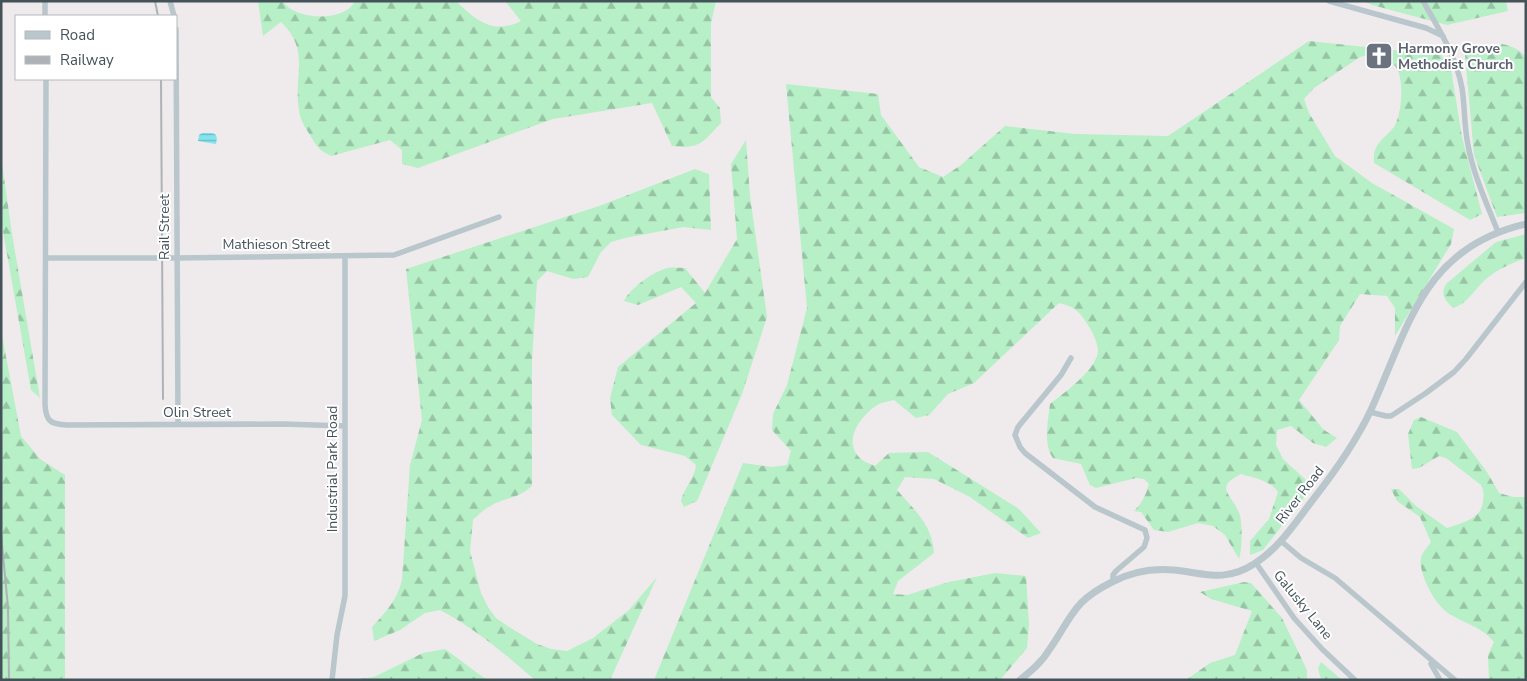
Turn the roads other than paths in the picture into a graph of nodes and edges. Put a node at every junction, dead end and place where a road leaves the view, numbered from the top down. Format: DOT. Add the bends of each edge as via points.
graph roads {
  1 [pos="46,1"];
  2 [pos="170,1"];
  3 [pos="1329,1"];
  4 [pos="1423,1"];
  5 [pos="46,15"];
  6 [pos="174,15"];
  7 [pos="1443,36"];
  8 [pos="46,80"];
  9 [pos="176,80"];
  10 [pos="499,218"];
  11 [pos="1526,224"];
  12 [pos="1498,232"];
  13 [pos="345,256"];
  14 [pos="46,258"];
  15 [pos="176,258"];
  16 [pos="1526,282"];
  17 [pos="1072,358"];
  18 [pos="1370,412"];
  19 [pos="178,424"];
  20 [pos="345,426"];
  21 [pos="1281,540"];
  22 [pos="1256,563"];
  23 [pos="1113,581"];
  24 [pos="1427,658"];
  25 [pos="332,680"];
  26 [pos="1020,680"];
  27 [pos="1355,680"];
  28 [pos="1440,680"];
  29 [pos="1455,680"];
  1 -- 5 [label="street"];
  2 -- 6 [label="street"];
  3 -- 7 [label="street" via="1426,28"];
  4 -- 7 [label="street"];
  7 -- 12 [label="street" via="1461,82 1472,163"];
  8 -- 14 [label="street"];
  9 -- 15 [label="street, Rail Street"];
  10 -- 13 [label="street, Mathieson Street" via="394,255"];
  11 -- 12 [label="street, River Road"];
  12 -- 18 [label="street, River Road" via="1460,253 1427,287"];
  13 -- 15 [label="street, Mathieson Street"];
  13 -- 20 [label="street, Industrial Park Road"];
  14 -- 15 [label="street, Mathieson Street"];
  14 -- 19 [label="street, Olin Street" via="46,412 50,422 67,425"];
  15 -- 19 [label="street, Rail Street"];
  16 -- 18 [label="street" via="1454,372 1392,416"];
  17 -- 23 [label="street" via="1018,427 1015,436 1025,453 1076,494 1105,512 1146,530 1148,538 1144,547 1113,575"];
  18 -- 21 [label="street, River Road" via="1342,462"];
  19 -- 20 [label="street, Olin Street"];
  20 -- 25 [label="street, Industrial Park Road" via="345,596"];
  21 -- 22 [label="street, River Road"];
  21 -- 24 [label="street" via="1301,558 1335,578"];
  22 -- 23 [label="street, River Road" via="1228,575 1152,570"];
  22 -- 27 [label="street, Galusky Lane" via="1294,618"];
  23 -- 26 [label="street, River Road" via="1079,605 1039,664"];
  24 -- 28 [label="street"];
  24 -- 29 [label="street"];
}
